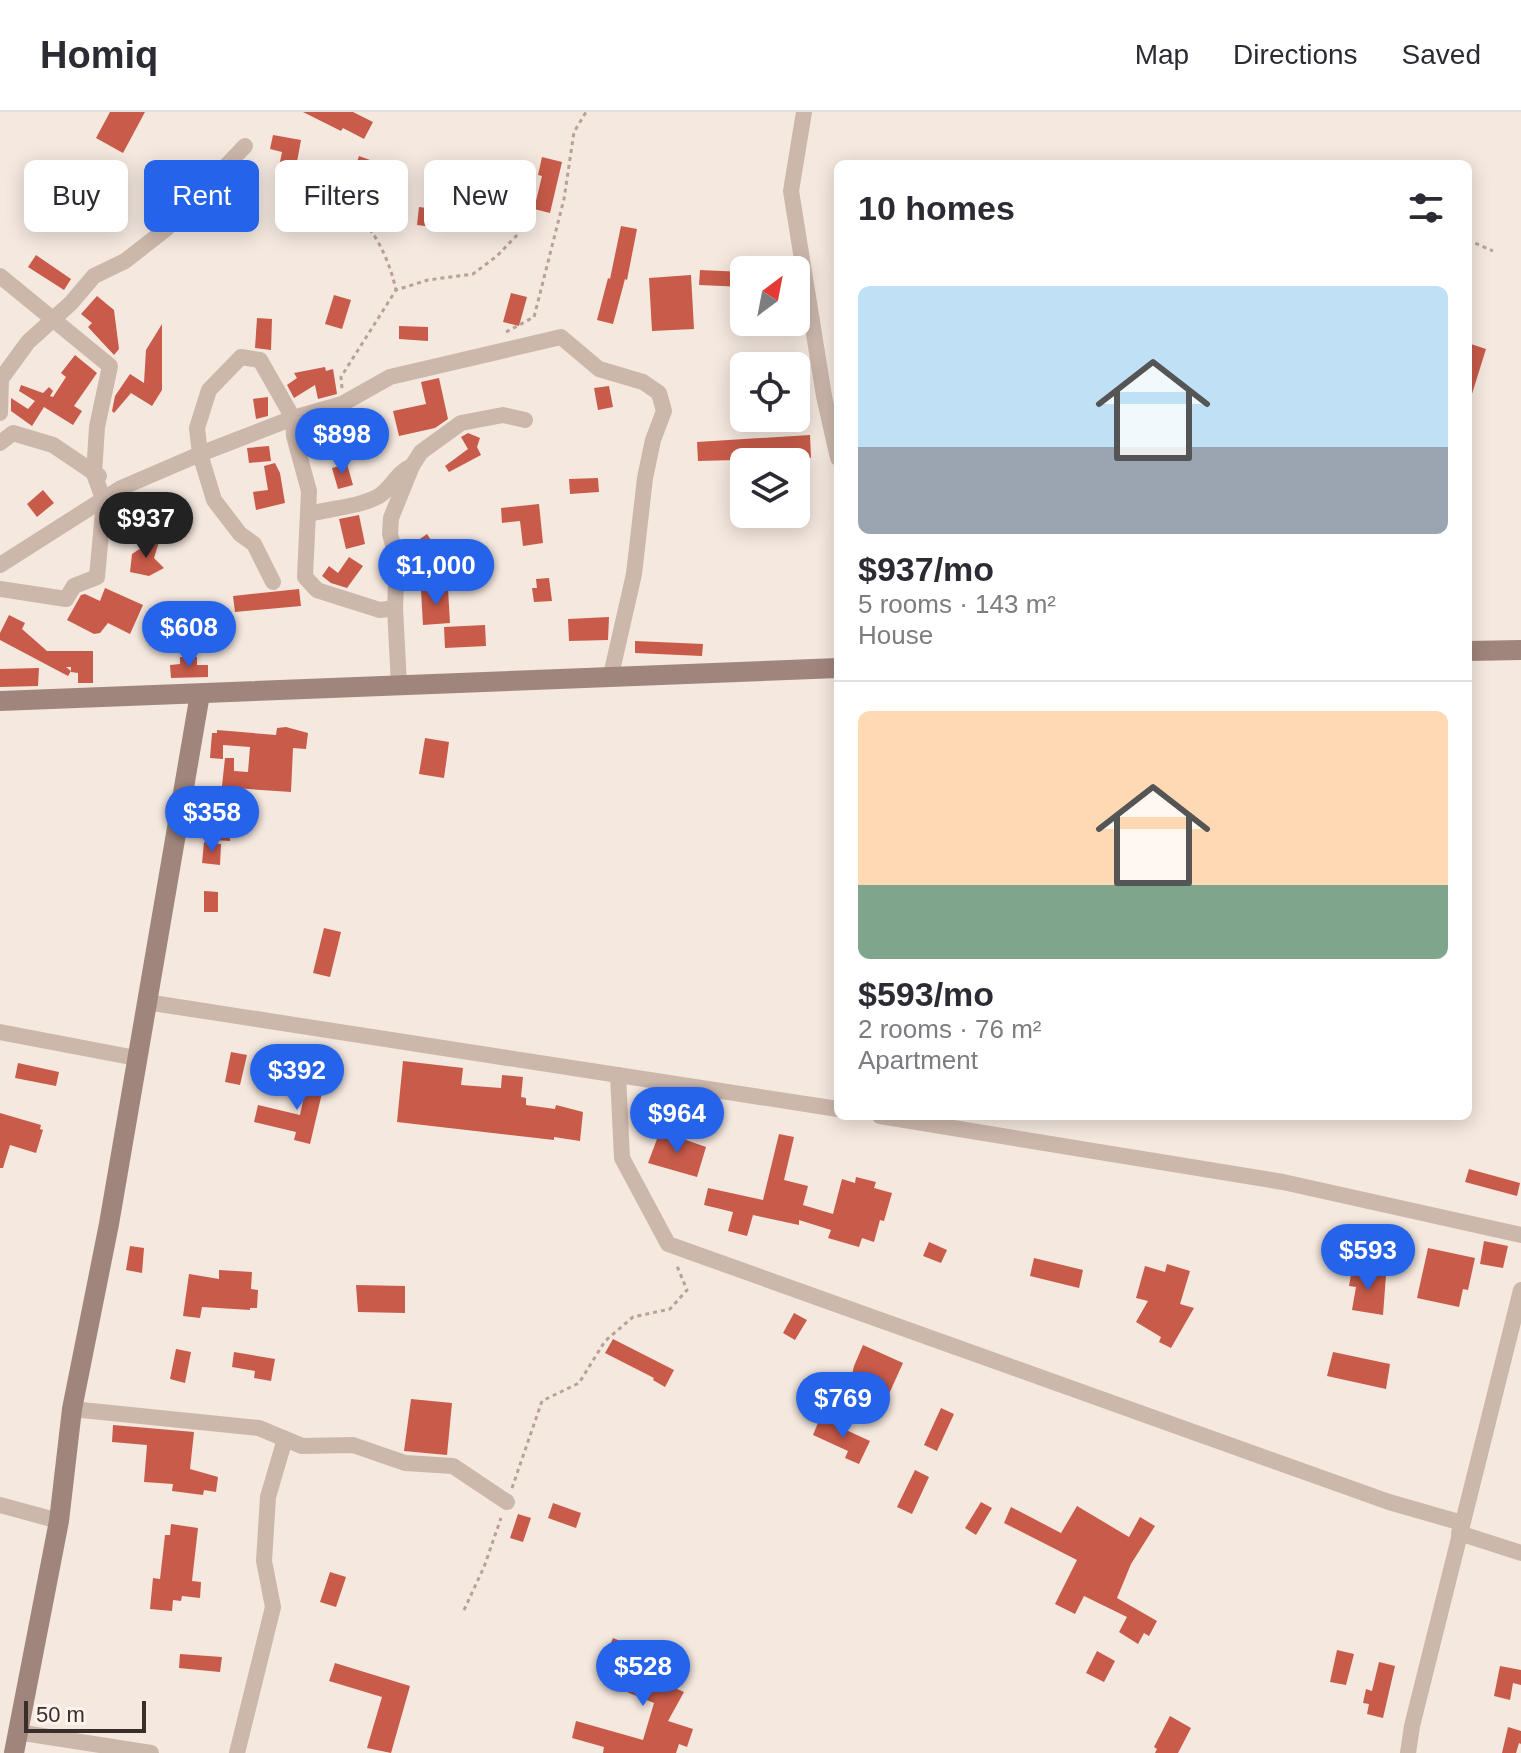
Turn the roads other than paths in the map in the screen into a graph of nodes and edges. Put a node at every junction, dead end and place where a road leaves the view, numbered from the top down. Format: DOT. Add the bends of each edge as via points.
graph roads {
  1 [pos="804,112"];
  2 [pos="245,146"];
  3 [pos="0,276"];
  4 [pos="53,319"];
  5 [pos="0,413"];
  6 [pos="293,418"];
  7 [pos="525,420"];
  8 [pos="834,440"];
  9 [pos="0,443"];
  10 [pos="200,454"];
  11 [pos="412,466"];
  12 [pos="94,474"];
  13 [pos="121,488"];
  14 [pos="104,501"];
  15 [pos="310,514"];
  16 [pos="0,565"];
  17 [pos="273,582"];
  18 [pos="0,589"];
  19 [pos="395,608"];
  20 [pos="1521,650"];
  21 [pos="1472,651"];
  22 [pos="834,668"];
  23 [pos="611,675"];
  24 [pos="399,685"];
  25 [pos="200,694"];
  26 [pos="0,701"];
  27 [pos="146,1002"];
  28 [pos="0,1032"];
  29 [pos="136,1058"];
  30 [pos="618,1075"];
  31 [pos="834,1108"];
  32 [pos="904,1120"];
  33 [pos="1521,1235"];
  34 [pos="1521,1290"];
  35 [pos="72,1409"];
  36 [pos="285,1439"];
  37 [pos="507,1502"];
  38 [pos="0,1505"];
  39 [pos="59,1521"];
  40 [pos="1460,1528"];
  41 [pos="1521,1553"];
  42 [pos="16,1743"];
  43 [pos="151,1753"];
  44 [pos="237,1753"];
  45 [pos="1408,1753"];
  1 -- 8 [label="street" via="791,191"];
  2 -- 4 [label="street" via="166,229 125,261 94,276"];
  3 -- 4 [label="street"];
  4 -- 5 [label="street" via="1,379"];
  4 -- 12 [label="street" via="110,366"];
  6 -- 10 [label="street"];
  6 -- 10 [label="street" via="260,360 241,357 209,390 197,428"];
  6 -- 15 [label="street"];
  6 -- 23 [label="street" via="342,404 390,377 561,337 599,369 643,382 659,393 664,411 645,478 634,574"];
  7 -- 11 [label="street" via="503,415 461,423 421,452"];
  9 -- 12 [label="street" via="13,433 53,445"];
  10 -- 13 [label="street"];
  10 -- 17 [label="street" via="214,500 254,544"];
  11 -- 15 [label="street" via="381,495"];
  11 -- 19 [label="street" via="391,518 397,560"];
  12 -- 13 [label="street"];
  12 -- 14 [label="street"];
  13 -- 14 [label="street"];
  14 -- 16 [label="street"];
  14 -- 18 [label="street" via="97,577 74,586 66,599"];
  15 -- 19 [label="street" via="305,577 317,590 380,610"];
  19 -- 24 [label="street"];
  20 -- 21 [label="main road"];
  22 -- 23 [label="main road"];
  23 -- 24 [label="main road"];
  24 -- 25 [label="main road"];
  25 -- 26 [label="main road"];
  25 -- 27 [label="main road"];
  27 -- 29 [label="main road"];
  27 -- 30 [label="street"];
  28 -- 29 [label="street"];
  29 -- 35 [label="main road"];
  30 -- 31 [label="street"];
  30 -- 40 [label="street" via="622,1158 668,1244"];
  32 -- 33 [label="street" via="1283,1182"];
  34 -- 40 [label="street"];
  35 -- 36 [label="street" via="259,1428"];
  35 -- 39 [label="main road"];
  36 -- 37 [label="street" via="302,1446 353,1445 405,1463 453,1466"];
  36 -- 44 [label="street" via="268,1497 264,1561 273,1607"];
  38 -- 39 [label="street"];
  39 -- 42 [label="main road"];
  40 -- 41 [label="street"];
  40 -- 45 [label="street"];
  42 -- 43 [label="street"];
}
